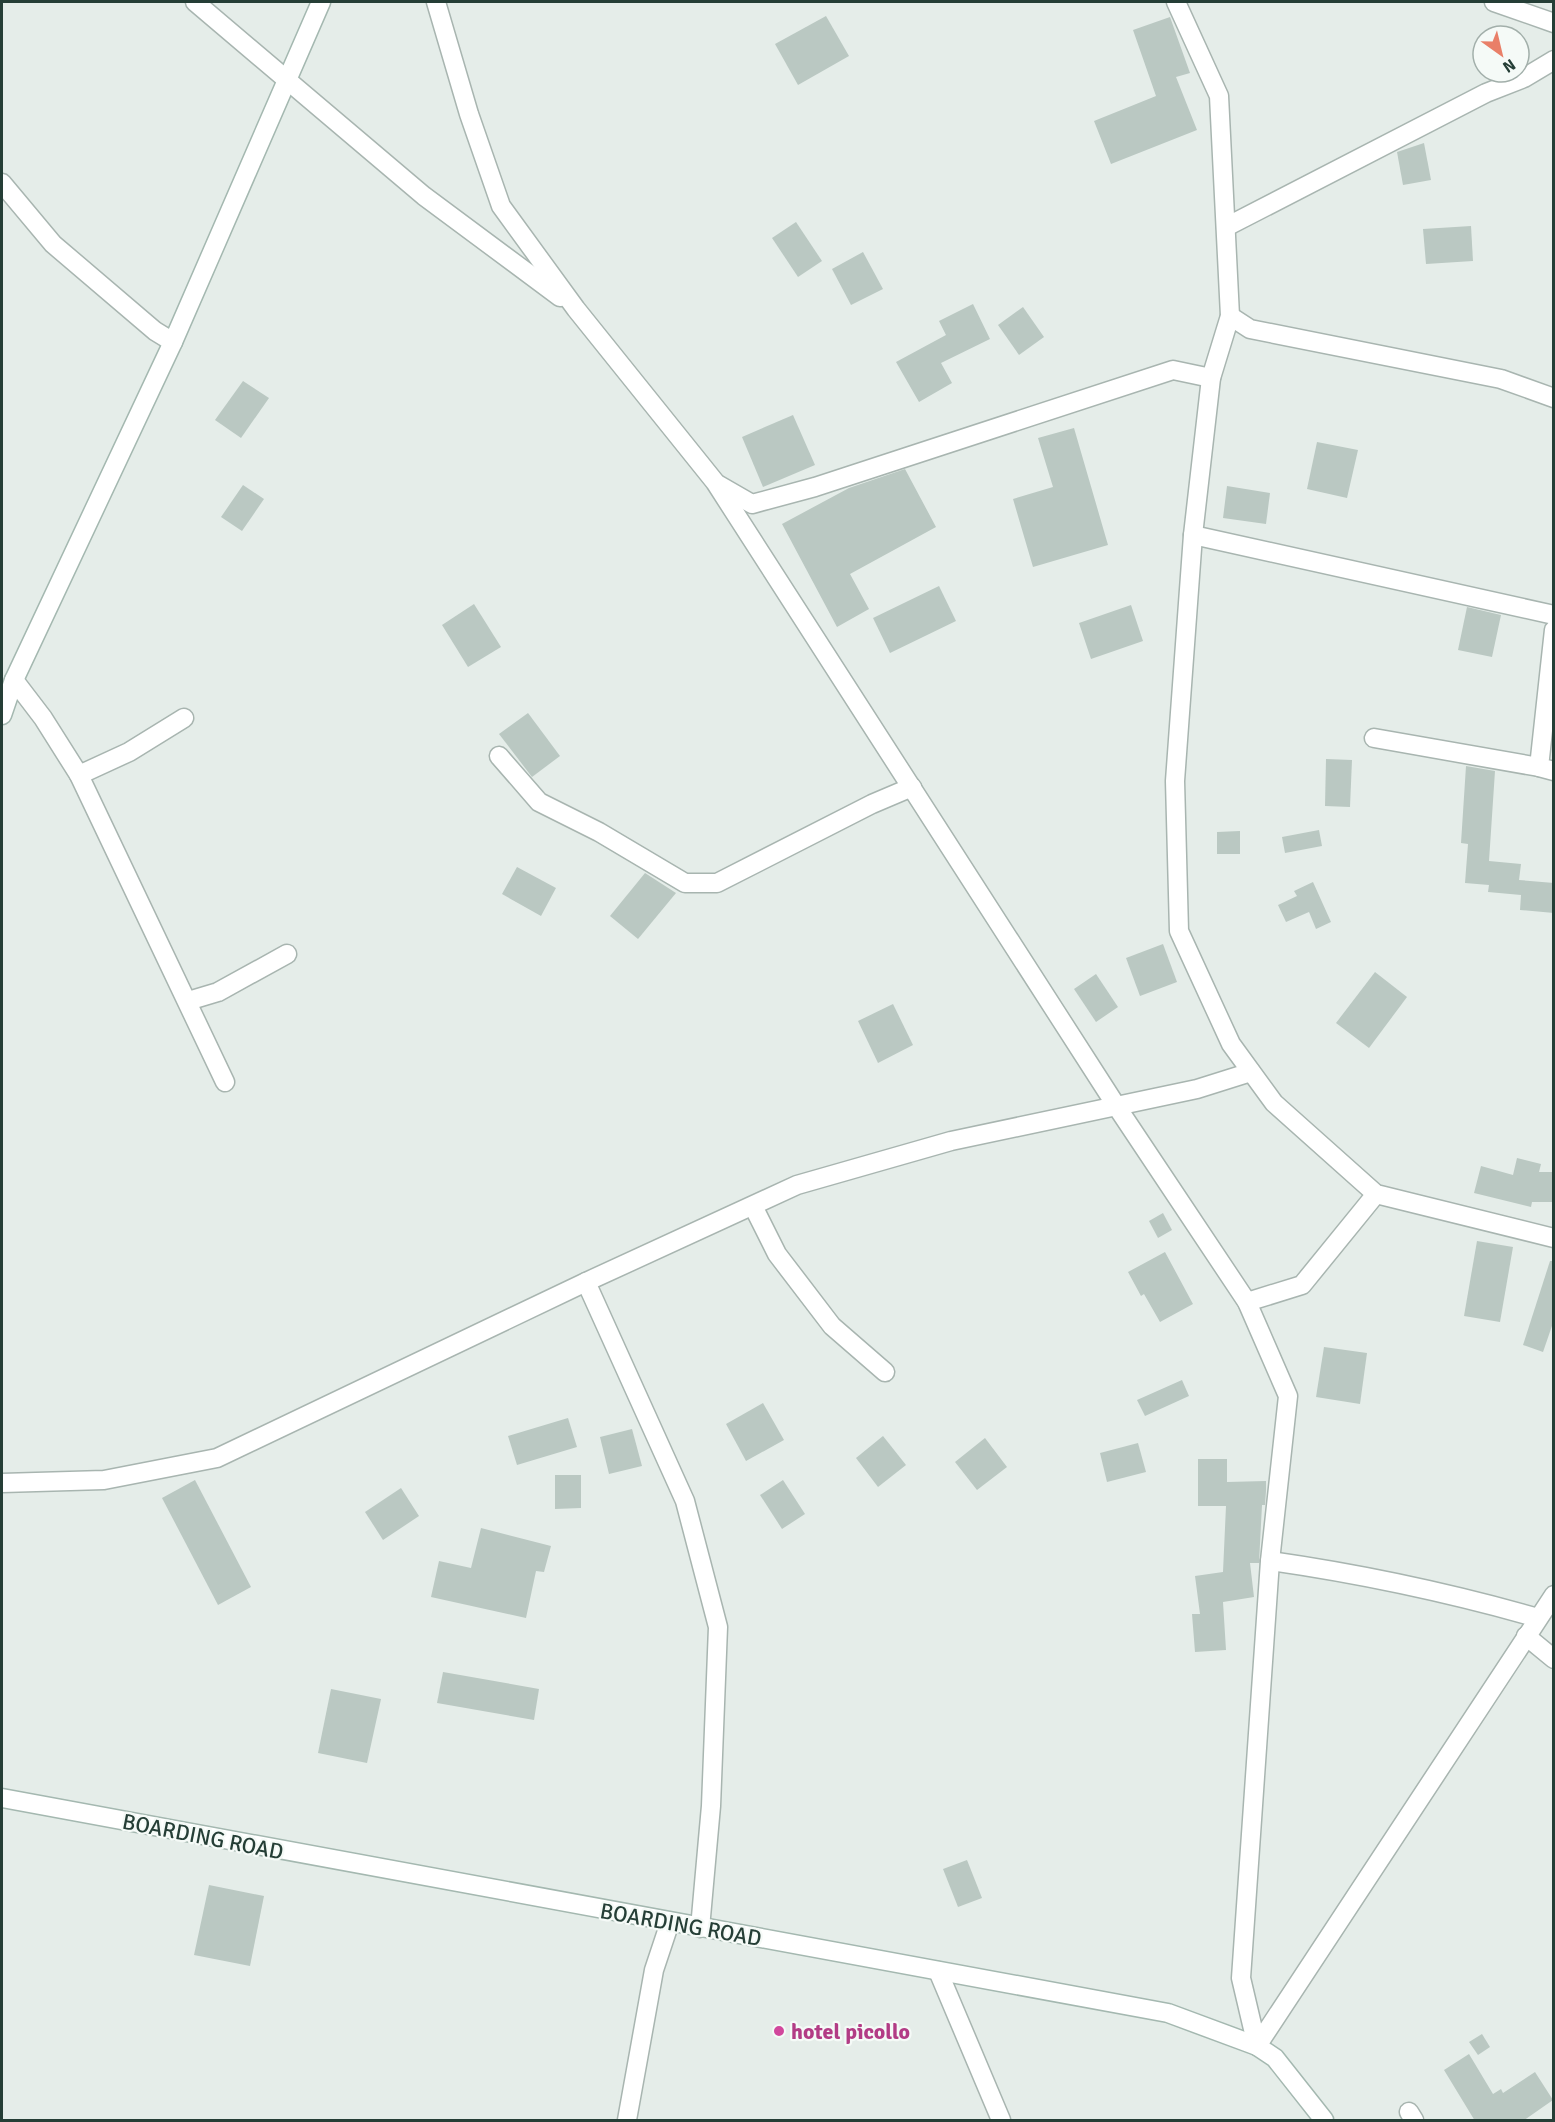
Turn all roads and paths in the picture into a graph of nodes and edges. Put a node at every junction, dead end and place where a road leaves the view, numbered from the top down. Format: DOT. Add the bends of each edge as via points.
graph roads {
  1 [pos="195,2"];
  2 [pos="321,2"];
  3 [pos="436,2"];
  4 [pos="1176,2"];
  5 [pos="1494,2"];
  6 [pos="1554,23"];
  7 [pos="1554,60"];
  8 [pos="289,82"];
  9 [pos="2,183"];
  10 [pos="1226,227"];
  11 [pos="576,309"];
  12 [pos="1230,316"];
  13 [pos="173,342"];
  14 [pos="1211,378"];
  15 [pos="1554,398"];
  16 [pos="715,482"];
  17 [pos="1193,535"];
  18 [pos="1554,615"];
  19 [pos="1554,630"];
  20 [pos="14,680"];
  21 [pos="2,715"];
  22 [pos="184,718"];
  23 [pos="1374,738"];
  24 [pos="499,756"];
  25 [pos="1546,769"];
  26 [pos="79,775"];
  27 [pos="912,787"];
  28 [pos="287,954"];
  29 [pos="188,1001"];
  30 [pos="1251,1072"];
  31 [pos="225,1082"];
  32 [pos="1117,1107"];
  33 [pos="1376,1194"];
  34 [pos="753,1206"];
  35 [pos="1554,1238"];
  36 [pos="586,1282"];
  37 [pos="1246,1302"];
  38 [pos="885,1372"];
  39 [pos="2,1483"];
  40 [pos="1270,1561"];
  41 [pos="1554,1594"];
  42 [pos="1538,1618"];
  43 [pos="1526,1636"];
  44 [pos="1554,1659"];
  45 [pos="2,1798"];
  46 [pos="670,1922"];
  47 [pos="700,1928"];
  48 [pos="938,1971"];
  49 [pos="1257,2046"];
  50 [pos="627,2121"];
  51 [pos="1000,2121"];
  52 [pos="1324,2121"];
  1 -- 8 [label="street"];
  2 -- 8 [label="street"];
  3 -- 11 [label="street" via="468,114 501,206"];
  4 -- 10 [label="street" via="1219,96"];
  5 -- 6 [label="street"];
  7 -- 10 [label="street"];
  8 -- 11 [label="street" via="424,196"];
  8 -- 13 [label="street"];
  9 -- 13 [label="street" via="54,244 154,331"];
  10 -- 12 [label="street"];
  11 -- 16 [label="street"];
  12 -- 14 [label="street"];
  12 -- 15 [label="street" via="1250,329 1501,379"];
  13 -- 20 [label="street"];
  14 -- 16 [label="street" via="1173,370 752,504"];
  14 -- 17 [label="street"];
  16 -- 27 [label="street"];
  17 -- 18 [label="street"];
  17 -- 30 [label="street" via="1175,781 1179,932 1230,1044"];
  19 -- 25 [label="street"];
  20 -- 21 [label="street"];
  20 -- 26 [label="street"];
  22 -- 26 [label="street" via="129,752"];
  23 -- 25 [label="street"];
  24 -- 27 [label="street" via="539,802 599,832 685,884 717,883"];
  26 -- 29 [label="street"];
  27 -- 32 [label="street"];
  28 -- 29 [label="street" via="218,993"];
  29 -- 31 [label="street"];
  30 -- 32 [label="street"];
  30 -- 33 [label="street" via="1274,1103"];
  32 -- 34 [label="street" via="951,1141 797,1185"];
  32 -- 37 [label="street"];
  33 -- 35 [label="street"];
  33 -- 37 [label="street" via="1302,1284"];
  34 -- 36 [label="street"];
  34 -- 38 [label="street" via="777,1254 832,1326"];
  36 -- 39 [label="street" via="217,1458 104,1480"];
  36 -- 47 [label="street" via="685,1501 718,1627 711,1806"];
  37 -- 40 [label="street" via="1288,1396"];
  40 -- 42 [label="street" via="1467,1598"];
  40 -- 49 [label="street" via="1240,1978"];
  41 -- 42 [label="street"];
  42 -- 43 [label="street"];
  43 -- 44 [label="street"];
  43 -- 49 [label="street"];
  45 -- 46 [label="street, BOARDING ROAD"];
  46 -- 47 [label="street, BOARDING ROAD"];
  46 -- 50 [label="street" via="654,1970"];
  47 -- 48 [label="street, BOARDING ROAD"];
  48 -- 49 [label="street, BOARDING ROAD" via="1167,2013"];
  48 -- 51 [label="street"];
  49 -- 52 [label="street, BOARDING ROAD" via="1275,2058"];
}
